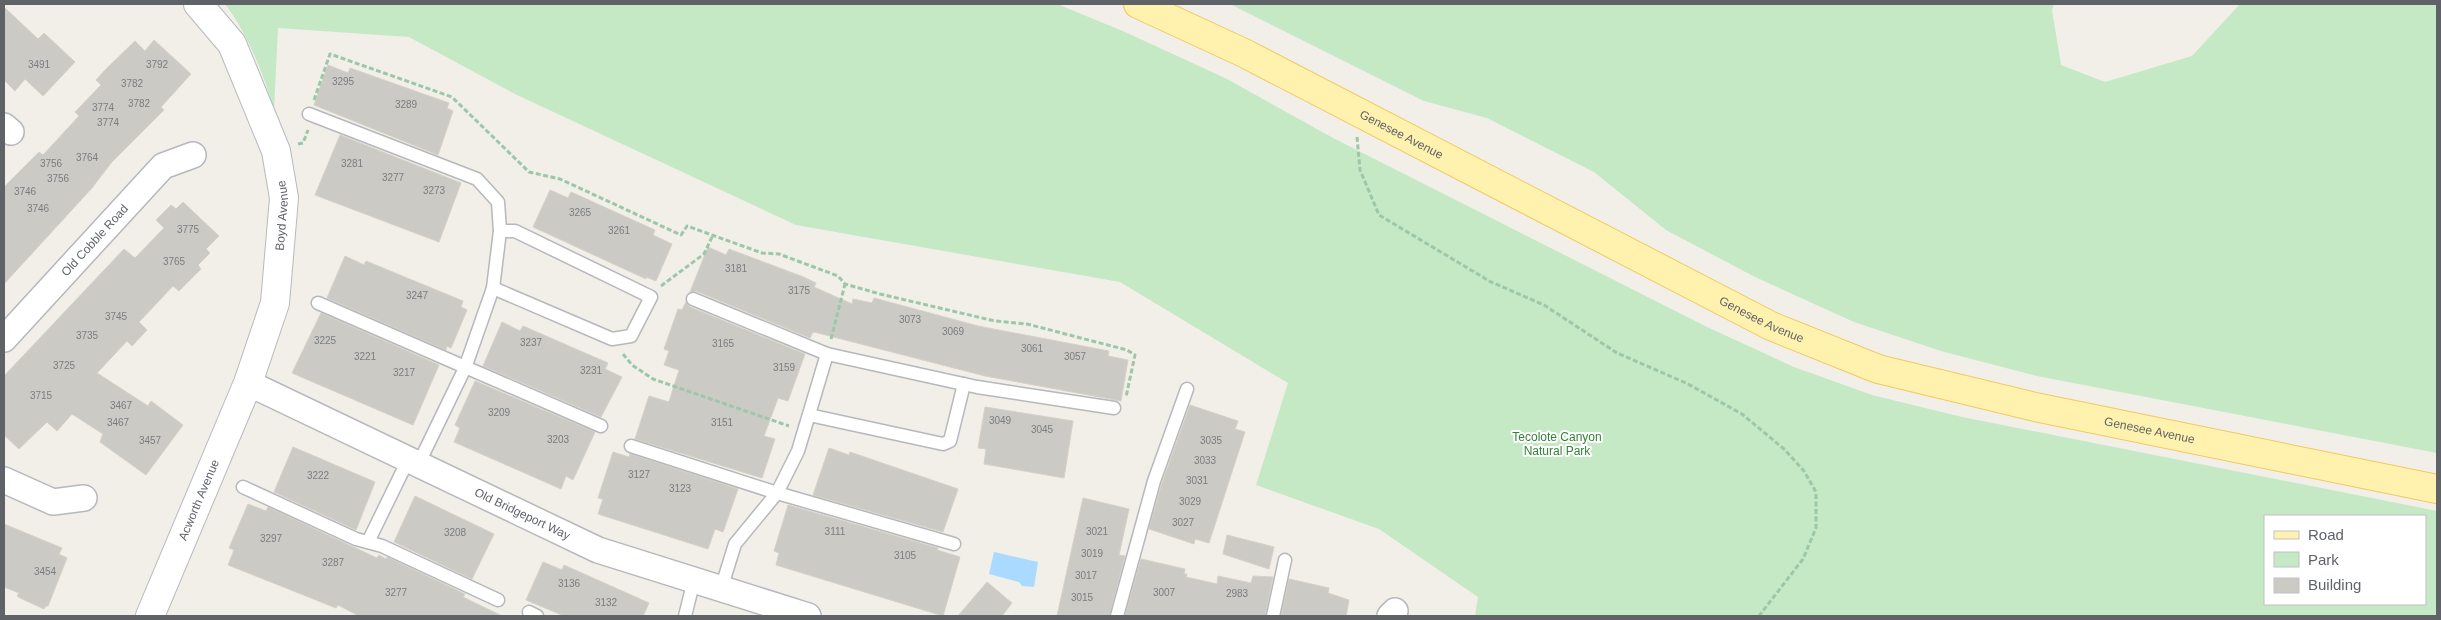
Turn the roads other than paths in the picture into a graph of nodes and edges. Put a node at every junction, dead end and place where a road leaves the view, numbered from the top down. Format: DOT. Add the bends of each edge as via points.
graph roads {
  1 [pos="198,4"];
  2 [pos="1138,4"];
  3 [pos="309,114"];
  4 [pos="193,155"];
  5 [pos="500,231"];
  6 [pos="493,288"];
  7 [pos="692,299"];
  8 [pos="318,303"];
  9 [pos="4,339"];
  10 [pos="827,354"];
  11 [pos="465,368"];
  12 [pos="248,384"];
  13 [pos="964,384"];
  14 [pos="1187,389"];
  15 [pos="1114,408"];
  16 [pos="809,415"];
  17 [pos="601,426"];
  18 [pos="631,446"];
  19 [pos="413,462"];
  20 [pos="4,480"];
  21 [pos="243,487"];
  22 [pos="2437,489"];
  23 [pos="777,493"];
  24 [pos="84,498"];
  25 [pos="368,542"];
  26 [pos="954,544"];
  27 [pos="1285,560"];
  28 [pos="694,580"];
  29 [pos="721,589"];
  30 [pos="498,600"];
  31 [pos="150,616"];
  32 [pos="685,616"];
  33 [pos="808,616"];
  34 [pos="1117,616"];
  35 [pos="1273,616"];
  1 -- 12 [label="street, Boyd Avenue" via="232,44 276,151 284,198 275,303"];
  2 -- 22 [label="main road, Genesee Avenue" via="1244,53 1771,326 1878,369 2035,407"];
  3 -- 5 [label="lane" via="477,179 498,202"];
  4 -- 9 [label="street, Old Cobble Road" via="163,166"];
  5 -- 6 [label="lane"];
  5 -- 6 [label="lane" via="515,231 651,297 631,336 612,339"];
  6 -- 11 [label="lane"];
  7 -- 10 [label="lane"];
  8 -- 11 [label="lane"];
  10 -- 13 [label="lane"];
  10 -- 16 [label="lane"];
  11 -- 17 [label="lane"];
  11 -- 19 [label="lane"];
  12 -- 19 [label="street, Old Bridgeport Way"];
  12 -- 31 [label="street, Acworth Avenue"];
  13 -- 15 [label="lane"];
  13 -- 16 [label="lane" via="950,441 943,444"];
  14 -- 34 [label="lane" via="1154,481"];
  16 -- 23 [label="lane" via="798,451"];
  18 -- 23 [label="lane"];
  19 -- 25 [label="lane"];
  19 -- 28 [label="street, Old Bridgeport Way" via="598,550"];
  20 -- 24 [label="street" via="53,502"];
  21 -- 25 [label="lane"];
  23 -- 26 [label="lane"];
  23 -- 29 [label="lane" via="735,544"];
  25 -- 30 [label="lane"];
  27 -- 35 [label="lane"];
  28 -- 29 [label="street, Old Bridgeport Way"];
  28 -- 32 [label="lane"];
  29 -- 33 [label="street, Old Bridgeport Way"];
}
